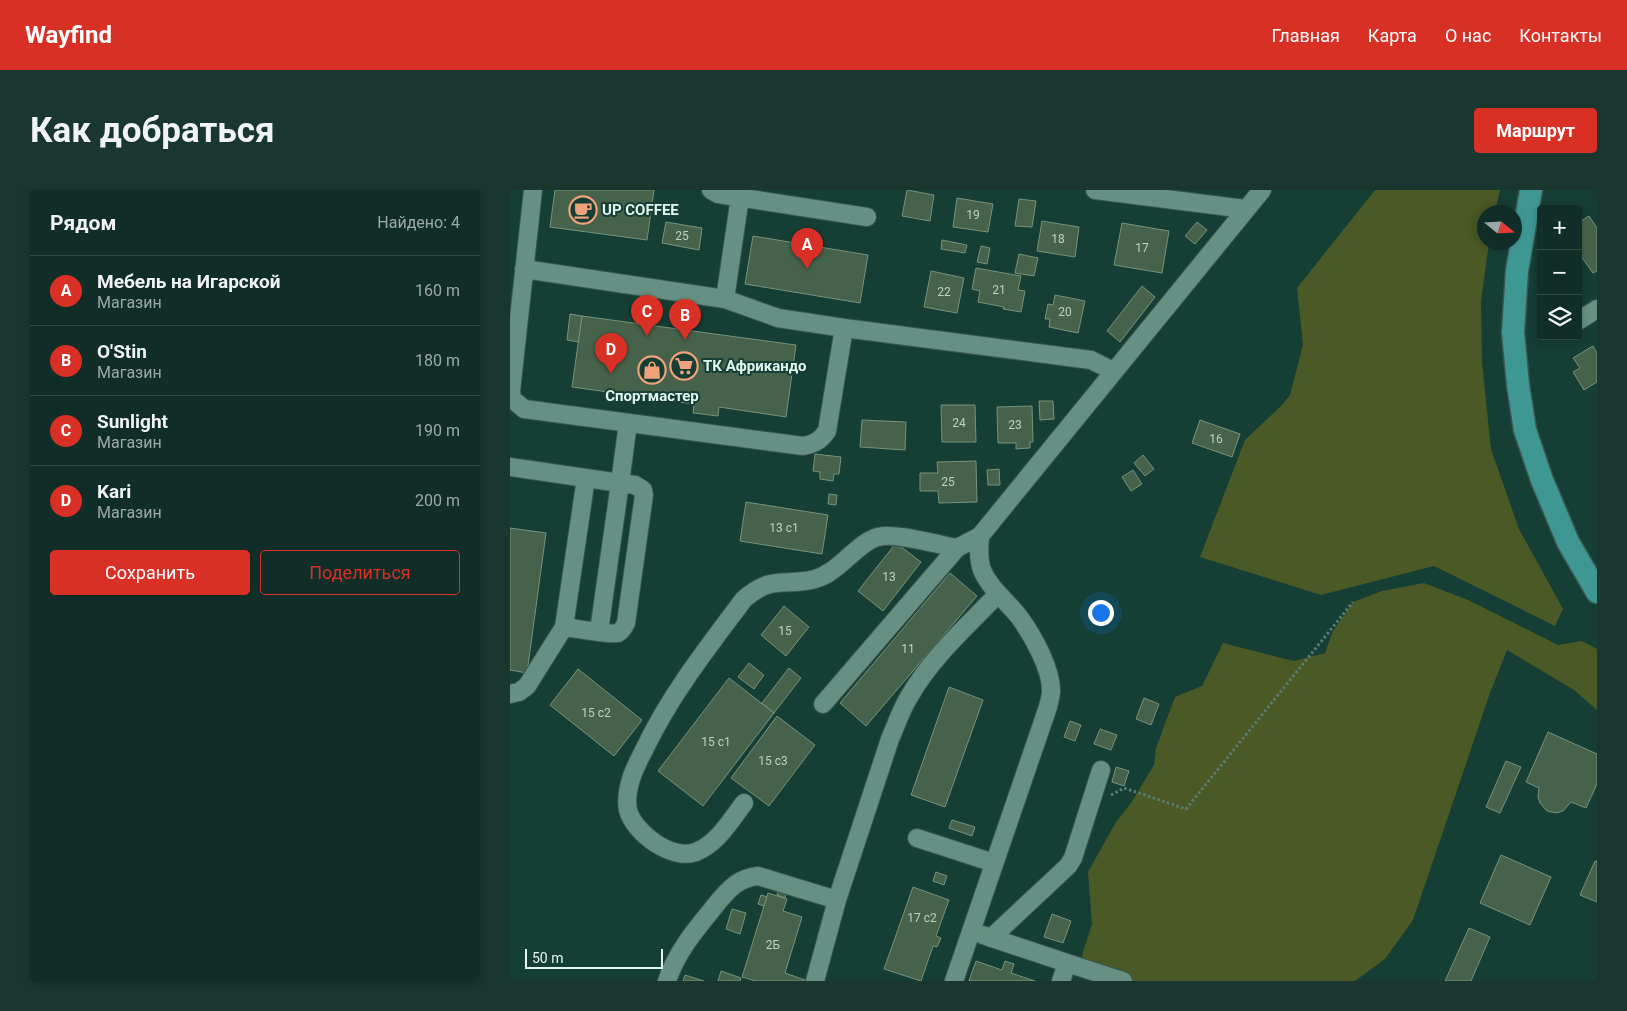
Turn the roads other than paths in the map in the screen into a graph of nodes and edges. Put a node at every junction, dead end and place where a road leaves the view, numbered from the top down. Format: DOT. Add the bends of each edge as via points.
graph roads {
  1 [pos="533,190"];
  2 [pos="711,190"];
  3 [pos="1095,190"];
  4 [pos="1262,190"];
  5 [pos="1531,190"];
  6 [pos="740,197"];
  7 [pos="1245,210"];
  8 [pos="867,216"];
  9 [pos="524,269"];
  10 [pos="516,288"];
  11 [pos="725,299"];
  12 [pos="1597,309"];
  13 [pos="1582,318"];
  14 [pos="844,328"];
  15 [pos="1113,371"];
  16 [pos="628,423"];
  17 [pos="510,467"];
  18 [pos="586,478"];
  19 [pos="620,483"];
  20 [pos="980,536"];
  21 [pos="957,548"];
  22 [pos="1597,592"];
  23 [pos="998,594"];
  24 [pos="564,627"];
  25 [pos="599,631"];
  26 [pos="510,694"];
  27 [pos="823,704"];
  28 [pos="1101,770"];
  29 [pos="744,803"];
  30 [pos="917,838"];
  31 [pos="994,863"];
  32 [pos="837,900"];
  33 [pos="971,931"];
  34 [pos="991,938"];
  35 [pos="1067,963"];
  36 [pos="667,981"];
  37 [pos="815,981"];
  38 [pos="954,981"];
  39 [pos="1061,981"];
  40 [pos="1124,981"];
  1 -- 9 [label="street"];
  2 -- 6 [label="street"];
  3 -- 7 [label="street"];
  4 -- 7 [label="street"];
  5 -- 22 [label="main road" via="1517,271 1512,332 1525,430 1565,533"];
  6 -- 8 [label="street"];
  6 -- 11 [label="street"];
  7 -- 15 [label="street"];
  9 -- 10 [label="street"];
  9 -- 11 [label="street"];
  10 -- 16 [label="street" via="512,399 524,409"];
  11 -- 14 [label="street" via="778,318"];
  12 -- 13 [label="street"];
  14 -- 15 [label="street" via="1092,360"];
  14 -- 16 [label="street" via="827,431 821,440 813,444 803,446"];
  15 -- 20 [label="street"];
  16 -- 19 [label="street"];
  17 -- 18 [label="street"];
  18 -- 19 [label="street"];
  18 -- 24 [label="street"];
  19 -- 25 [label="street"];
  19 -- 25 [label="street" via="640,487 644,495 626,623 619,632"];
  20 -- 21 [label="street"];
  20 -- 23 [label="street" via="982,568"];
  21 -- 27 [label="street"];
  21 -- 29 [label="street" via="890,536 877,537 827,574 814,579 767,584 756,588 744,599 685,677 658,721 631,777 628,809 645,835 661,847 686,854 708,846"];
  23 -- 31 [label="street" via="1020,618 1041,655 1048,669 1051,691"];
  23 -- 32 [label="street" via="946,648 909,696 890,739"];
  24 -- 25 [label="street"];
  24 -- 26 [label="street" via="527,686"];
  28 -- 34 [label="street" via="1068,866"];
  30 -- 31 [label="street"];
  31 -- 33 [label="street"];
  32 -- 36 [label="street" via="758,876 747,878 725,894 688,939"];
  32 -- 37 [label="street"];
  33 -- 34 [label="street"];
  33 -- 38 [label="street"];
  34 -- 35 [label="street"];
  35 -- 39 [label="street"];
  35 -- 40 [label="street"];
}
